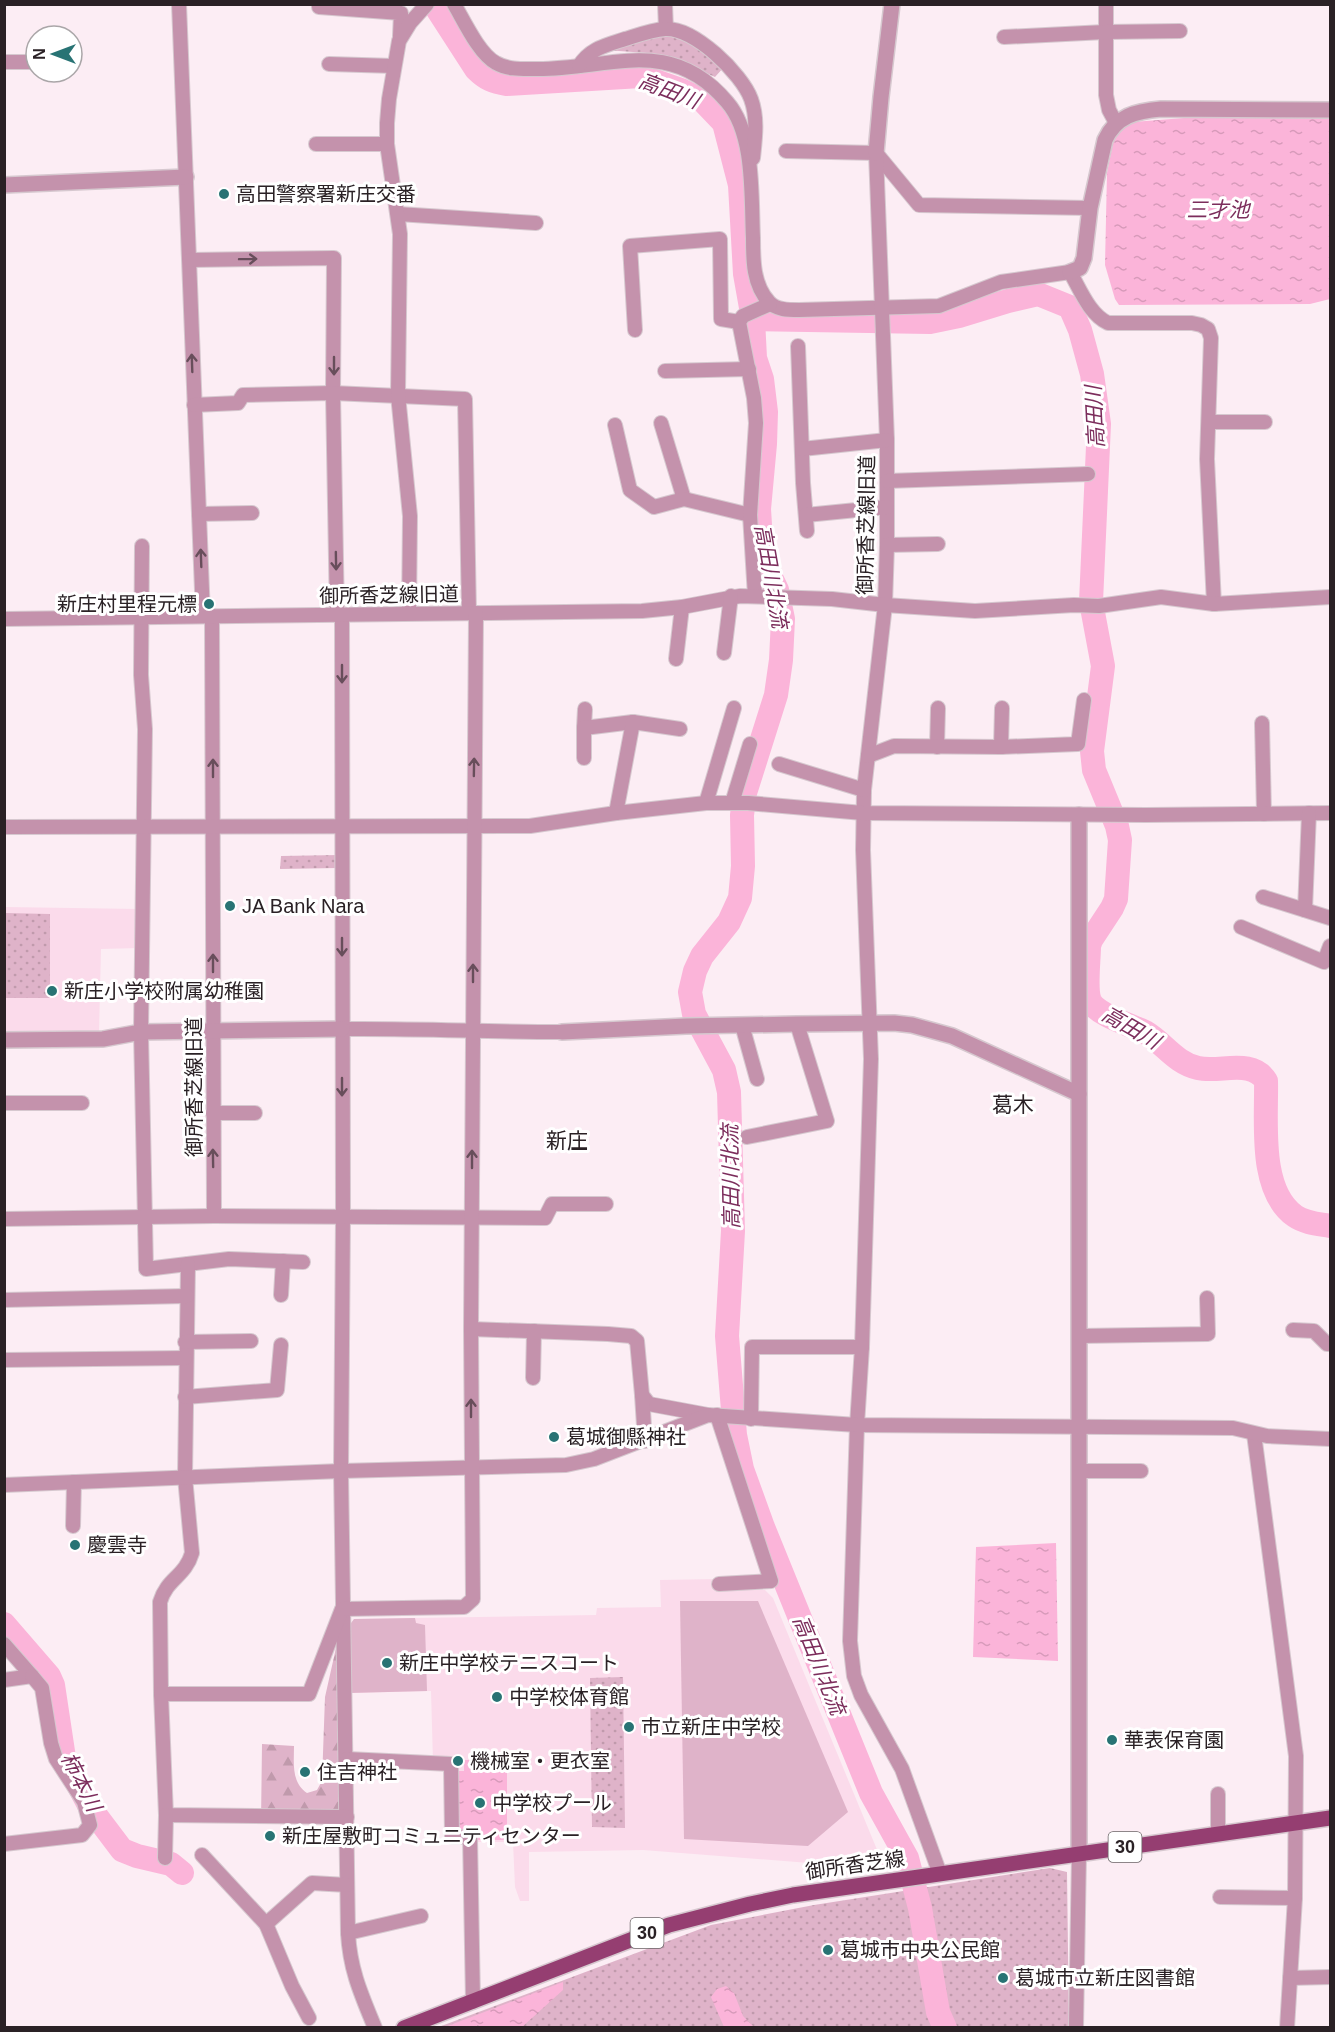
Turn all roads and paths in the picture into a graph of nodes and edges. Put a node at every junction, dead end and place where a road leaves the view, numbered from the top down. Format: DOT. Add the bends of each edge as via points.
graph roads {
  1 [pos="180,4"];
  2 [pos="319,4"];
  3 [pos="454,4"];
  4 [pos="665,4"];
  5 [pos="892,4"];
  6 [pos="1106,4"];
  7 [pos="424,7"];
  8 [pos="666,29"];
  9 [pos="1180,31"];
  10 [pos="1105,32"];
  11 [pos="1004,37"];
  12 [pos="399,41"];
  13 [pos="4,62"];
  14 [pos="24,62"];
  15 [pos="329,64"];
  16 [pos="394,66"];
  17 [pos="579,66"];
  18 [pos="1330,110"];
  19 [pos="1116,123"];
  20 [pos="316,144"];
  21 [pos="387,144"];
  22 [pos="786,151"];
  23 [pos="876,153"];
  24 [pos="186,177"];
  25 [pos="751,178"];
  26 [pos="4,185"];
  27 [pos="1090,208"];
  28 [pos="398,214"];
  29 [pos="536,223"];
  30 [pos="190,260"];
  31 [pos="1070,272"];
  32 [pos="766,306"];
  33 [pos="883,309"];
  34 [pos="741,319"];
  35 [pos="635,330"];
  36 [pos="798,346"];
  37 [pos="749,369"];
  38 [pos="665,370"];
  39 [pos="333,393"];
  40 [pos="398,395"];
  41 [pos="194,405"];
  42 [pos="1209,422"];
  43 [pos="1265,422"];
  44 [pos="661,423"];
  45 [pos="615,425"];
  46 [pos="887,440"];
  47 [pos="802,449"];
  48 [pos="1088,474"];
  49 [pos="887,481"];
  50 [pos="684,499"];
  51 [pos="887,507"];
  52 [pos="252,513"];
  53 [pos="199,514"];
  54 [pos="806,514"];
  55 [pos="750,515"];
  56 [pos="807,531"];
  57 [pos="938,544"];
  58 [pos="887,545"];
  59 [pos="142,546"];
  60 [pos="731,596"];
  61 [pos="755,596"];
  62 [pos="1330,597"];
  63 [pos="1214,604"];
  64 [pos="885,605"];
  65 [pos="682,607"];
  66 [pos="409,613"];
  67 [pos="472,613"];
  68 [pos="339,615"];
  69 [pos="208,616"];
  70 [pos="141,617"];
  71 [pos="4,619"];
  72 [pos="724,653"];
  73 [pos="676,659"];
  74 [pos="1084,700"];
  75 [pos="734,708"];
  76 [pos="938,708"];
  77 [pos="1002,708"];
  78 [pos="585,709"];
  79 [pos="633,722"];
  80 [pos="1262,723"];
  81 [pos="584,728"];
  82 [pos="680,729"];
  83 [pos="750,744"];
  84 [pos="937,747"];
  85 [pos="1001,747"];
  86 [pos="867,756"];
  87 [pos="584,759"];
  88 [pos="779,764"];
  89 [pos="864,790"];
  90 [pos="706,802"];
  91 [pos="732,802"];
  92 [pos="616,813"];
  93 [pos="863,813"];
  94 [pos="1309,813"];
  95 [pos="1330,813"];
  96 [pos="1264,814"];
  97 [pos="1079,815"];
  98 [pos="342,826"];
  99 [pos="473,826"];
  100 [pos="4,827"];
  101 [pos="143,827"];
  102 [pos="213,827"];
  103 [pos="1263,897"];
  104 [pos="1305,910"];
  105 [pos="1330,918"];
  106 [pos="1241,927"];
  107 [pos="1330,946"];
  108 [pos="869,1023"];
  109 [pos="797,1024"];
  110 [pos="742,1025"];
  111 [pos="213,1029"];
  112 [pos="342,1029"];
  113 [pos="141,1032"];
  114 [pos="472,1032"];
  115 [pos="562,1032"];
  116 [pos="4,1040"];
  117 [pos="757,1079"];
  118 [pos="1079,1094"];
  119 [pos="4,1103"];
  120 [pos="82,1103"];
  121 [pos="213,1113"];
  122 [pos="255,1113"];
  123 [pos="747,1137"];
  124 [pos="606,1204"];
  125 [pos="214,1216"];
  126 [pos="343,1216"];
  127 [pos="144,1218"];
  128 [pos="472,1218"];
  129 [pos="4,1219"];
  130 [pos="283,1261"];
  131 [pos="303,1262"];
  132 [pos="188,1264"];
  133 [pos="281,1295"];
  134 [pos="187,1296"];
  135 [pos="1208,1298"];
  136 [pos="4,1299"];
  137 [pos="471,1329"];
  138 [pos="1293,1330"];
  139 [pos="534,1331"];
  140 [pos="1079,1336"];
  141 [pos="251,1341"];
  142 [pos="185,1342"];
  143 [pos="1330,1344"];
  144 [pos="281,1345"];
  145 [pos="862,1347"];
  146 [pos="185,1358"];
  147 [pos="4,1360"];
  148 [pos="533,1378"];
  149 [pos="642,1395"];
  150 [pos="185,1397"];
  151 [pos="716,1415"];
  152 [pos="751,1419"];
  153 [pos="857,1425"];
  154 [pos="1079,1428"];
  155 [pos="1254,1434"];
  156 [pos="1330,1439"];
  157 [pos="645,1441"];
  158 [pos="471,1467"];
  159 [pos="341,1471"];
  160 [pos="1079,1471"];
  161 [pos="1141,1471"];
  162 [pos="185,1477"];
  163 [pos="74,1482"];
  164 [pos="4,1485"];
  165 [pos="73,1526"];
  166 [pos="718,1584"];
  167 [pos="342,1609"];
  168 [pos="4,1644"];
  169 [pos="32,1676"];
  170 [pos="4,1680"];
  171 [pos="161,1695"];
  172 [pos="347,1759"];
  173 [pos="1218,1794"];
  174 [pos="166,1815"];
  175 [pos="347,1817"];
  176 [pos="1330,1818"];
  177 [pos="1295,1823"];
  178 [pos="1218,1834"];
  179 [pos="4,1844"];
  180 [pos="1079,1854"];
  181 [pos="202,1855"];
  182 [pos="165,1858"];
  183 [pos="940,1874"];
  184 [pos="347,1885"];
  185 [pos="1220,1897"];
  186 [pos="1295,1898"];
  187 [pos="421,1916"];
  188 [pos="266,1924"];
  189 [pos="348,1933"];
  190 [pos="1330,1977"];
  191 [pos="1290,1978"];
  192 [pos="473,2001"];
  193 [pos="309,2018"];
  194 [pos="375,2028"];
  195 [pos="405,2028"];
  196 [pos="1076,2028"];
  197 [pos="1287,2028"];
  1 -- 24 [label="street"];
  2 -- 12 [label="street" via="401,13"];
  3 -- 17 [label="street" via="495,63 525,69"];
  4 -- 8 [label="street"];
  5 -- 23 [label="street"];
  6 -- 10 [label="street"];
  7 -- 12 [label="street"];
  8 -- 17 [label="street" via="597,48"];
  8 -- 25 [label="street" via="686,34 713,52 745,87 752,100 756,132"];
  9 -- 10 [label="street"];
  10 -- 11 [label="street"];
  10 -- 19 [label="street" via="1106,95"];
  12 -- 16 [label="street"];
  13 -- 14 [label="street"];
  15 -- 16 [label="street"];
  16 -- 21 [label="street"];
  17 -- 25 [label="street" via="649,59 668,62 702,79 729,104 737,120"];
  18 -- 19 [label="street" via="1161,109 1134,113"];
  19 -- 27 [label="street" via="1105,140"];
  20 -- 21 [label="street"];
  21 -- 28 [label="street"];
  22 -- 23 [label="street"];
  23 -- 27 [label="street" via="919,205"];
  23 -- 33 [label="street, 御所香芝線旧道"];
  24 -- 26 [label="street"];
  24 -- 30 [label="street"];
  25 -- 32 [label="street" via="754,269"];
  27 -- 31 [label="street" via="1084,258 1080,268"];
  28 -- 29 [label="street"];
  28 -- 40 [label="street"];
  30 -- 39 [label="street, one-way" via="334,258"];
  41 -- 30 [label="street, one-way"];
  31 -- 33 [label="street" via="1001,282 939,306"];
  31 -- 42 [label="street" via="1100,319 1192,323 1208,329"];
  32 -- 33 [label="street" via="799,310"];
  32 -- 34 [label="street"];
  33 -- 46 [label="street, 御所香芝線旧道"];
  34 -- 35 [label="street" via="721,319 720,239 630,246"];
  34 -- 37 [label="street"];
  36 -- 47 [label="street"];
  37 -- 38 [label="street"];
  37 -- 55 [label="street" via="756,423"];
  39 -- 40 [label="street"];
  39 -- 41 [label="street" via="243,395 238,403"];
  39 -- 68 [label="street, one-way"];
  40 -- 66 [label="street" via="410,516"];
  40 -- 67 [label="street" via="465,399"];
  41 -- 53 [label="street"];
  42 -- 43 [label="street"];
  42 -- 63 [label="street"];
  44 -- 50 [label="street"];
  45 -- 50 [label="street" via="630,490 654,507"];
  46 -- 47 [label="street"];
  46 -- 49 [label="street, 御所香芝線旧道"];
  47 -- 54 [label="street"];
  48 -- 49 [label="street"];
  49 -- 51 [label="street, 御所香芝線旧道"];
  50 -- 55 [label="street"];
  51 -- 54 [label="street"];
  51 -- 58 [label="street, 御所香芝線旧道"];
  52 -- 53 [label="street"];
  69 -- 53 [label="street, one-way"];
  54 -- 56 [label="street"];
  55 -- 61 [label="street"];
  57 -- 58 [label="street"];
  58 -- 64 [label="street, 御所香芝線旧道"];
  59 -- 70 [label="street"];
  60 -- 61 [label="street, 御所香芝線旧道"];
  60 -- 65 [label="street, 御所香芝線旧道"];
  60 -- 72 [label="street"];
  61 -- 64 [label="street, 御所香芝線旧道"];
  62 -- 63 [label="street"];
  63 -- 64 [label="street" via="1161,597 1099,606 975,610"];
  64 -- 86 [label="street"];
  65 -- 67 [label="street, 御所香芝線旧道"];
  65 -- 73 [label="street"];
  66 -- 67 [label="street, 御所香芝線旧道"];
  66 -- 68 [label="street, 御所香芝線旧道"];
  99 -- 67 [label="street, one-way"];
  68 -- 69 [label="street, 御所香芝線旧道"];
  68 -- 98 [label="street, one-way"];
  69 -- 70 [label="street"];
  102 -- 69 [label="street, 御所香芝線旧道, one-way"];
  70 -- 71 [label="street"];
  70 -- 101 [label="street"];
  74 -- 85 [label="street" via="1078,744"];
  75 -- 90 [label="street"];
  76 -- 84 [label="street"];
  77 -- 85 [label="street"];
  78 -- 81 [label="street"];
  79 -- 81 [label="street"];
  79 -- 82 [label="street"];
  79 -- 92 [label="street"];
  80 -- 96 [label="street"];
  81 -- 87 [label="street"];
  83 -- 91 [label="street"];
  84 -- 85 [label="street"];
  84 -- 86 [label="street" via="894,746"];
  86 -- 89 [label="street"];
  88 -- 89 [label="street"];
  89 -- 93 [label="street"];
  90 -- 91 [label="street"];
  90 -- 92 [label="street"];
  91 -- 93 [label="street"];
  92 -- 99 [label="street" via="547,824"];
  93 -- 97 [label="street"];
  93 -- 108 [label="street"];
  94 -- 95 [label="street"];
  94 -- 96 [label="street"];
  94 -- 104 [label="street"];
  96 -- 97 [label="street"];
  97 -- 118 [label="street"];
  98 -- 99 [label="street"];
  98 -- 102 [label="street"];
  98 -- 112 [label="street, one-way"];
  114 -- 99 [label="street, one-way"];
  100 -- 101 [label="street"];
  101 -- 102 [label="street"];
  101 -- 113 [label="street"];
  111 -- 102 [label="street, 御所香芝線旧道, one-way"];
  103 -- 104 [label="street"];
  104 -- 105 [label="street"];
  106 -- 107 [label="street" via="1323,962"];
  108 -- 109 [label="street"];
  108 -- 118 [label="street" via="894,1023 952,1036"];
  108 -- 145 [label="street"];
  109 -- 110 [label="street"];
  109 -- 123 [label="street" via="826,1121"];
  110 -- 115 [label="street"];
  110 -- 117 [label="street"];
  111 -- 112 [label="street"];
  111 -- 113 [label="street"];
  111 -- 121 [label="street, 御所香芝線旧道"];
  112 -- 114 [label="street"];
  112 -- 126 [label="street, one-way"];
  113 -- 116 [label="street" via="103,1039"];
  113 -- 127 [label="street"];
  114 -- 115 [label="street"];
  128 -- 114 [label="street, one-way"];
  118 -- 140 [label="street"];
  119 -- 120 [label="street"];
  121 -- 122 [label="street"];
  125 -- 121 [label="street, 御所香芝線旧道, one-way"];
  124 -- 128 [label="street" via="552,1204 545,1218"];
  125 -- 126 [label="street"];
  125 -- 127 [label="street"];
  126 -- 128 [label="street"];
  126 -- 159 [label="street"];
  127 -- 129 [label="street"];
  127 -- 132 [label="street" via="146,1269"];
  128 -- 137 [label="street"];
  130 -- 131 [label="street"];
  130 -- 132 [label="street" via="229,1259"];
  130 -- 133 [label="street"];
  132 -- 134 [label="street"];
  134 -- 136 [label="street"];
  134 -- 142 [label="street"];
  135 -- 140 [label="street" via="1208,1334"];
  137 -- 139 [label="street"];
  158 -- 137 [label="street, one-way"];
  138 -- 143 [label="street" via="1314,1331"];
  139 -- 148 [label="street"];
  139 -- 149 [label="street" via="631,1336 637,1341"];
  140 -- 154 [label="street"];
  141 -- 142 [label="street"];
  142 -- 146 [label="street"];
  144 -- 150 [label="street" via="277,1390"];
  145 -- 152 [label="street" via="752,1347"];
  145 -- 153 [label="street"];
  146 -- 147 [label="street"];
  146 -- 150 [label="street"];
  149 -- 151 [label="street" via="649,1404"];
  149 -- 157 [label="street"];
  150 -- 162 [label="street"];
  151 -- 152 [label="street"];
  151 -- 157 [label="street"];
  151 -- 166 [label="street" via="771,1581"];
  152 -- 153 [label="street"];
  153 -- 154 [label="street"];
  153 -- 183 [label="street" via="850,1641 854,1676 902,1769"];
  154 -- 155 [label="street" via="1233,1428"];
  154 -- 160 [label="street"];
  155 -- 156 [label="street"];
  155 -- 177 [label="street" via="1294,1735"];
  157 -- 158 [label="street" via="594,1460 566,1465"];
  158 -- 159 [label="street"];
  158 -- 167 [label="street" via="473,1599 464,1607"];
  159 -- 162 [label="street"];
  159 -- 167 [label="street"];
  160 -- 161 [label="street"];
  160 -- 180 [label="street"];
  162 -- 163 [label="street"];
  162 -- 171 [label="street" via="192,1553 189,1564 170,1581 160,1602"];
  163 -- 164 [label="street"];
  163 -- 165 [label="street"];
  167 -- 171 [label="street" via="309,1695"];
  167 -- 172 [label="street"];
  168 -- 169 [label="street"];
  169 -- 170 [label="street"];
  169 -- 179 [label="street" via="42,1688 56,1759 84,1802 90,1825 82,1835"];
  171 -- 174 [label="street"];
  172 -- 175 [label="street"];
  172 -- 192 [label="street" via="451,1764 452,1837 470,1837"];
  173 -- 178 [label="street"];
  174 -- 175 [label="street"];
  174 -- 182 [label="street"];
  175 -- 184 [label="street"];
  176 -- 177 [label="main road, 御所香芝線 / 30"];
  177 -- 178 [label="main road, 御所香芝線 / 30"];
  177 -- 186 [label="street"];
  178 -- 180 [label="main road, 御所香芝線 / 30"];
  180 -- 183 [label="main road, 御所香芝線 / 30"];
  180 -- 196 [label="street"];
  181 -- 188 [label="street"];
  183 -- 192 [label="main road, 御所香芝線 / 30" via="750,1904 669,1925"];
  184 -- 188 [label="street" via="312,1883"];
  184 -- 189 [label="street"];
  185 -- 186 [label="street"];
  186 -- 191 [label="street"];
  187 -- 189 [label="street"];
  188 -- 193 [label="street"];
  189 -- 194 [label="street" via="354,1975"];
  190 -- 191 [label="street"];
  191 -- 197 [label="street"];
  192 -- 195 [label="main road, 御所香芝線 / 30"];
}
